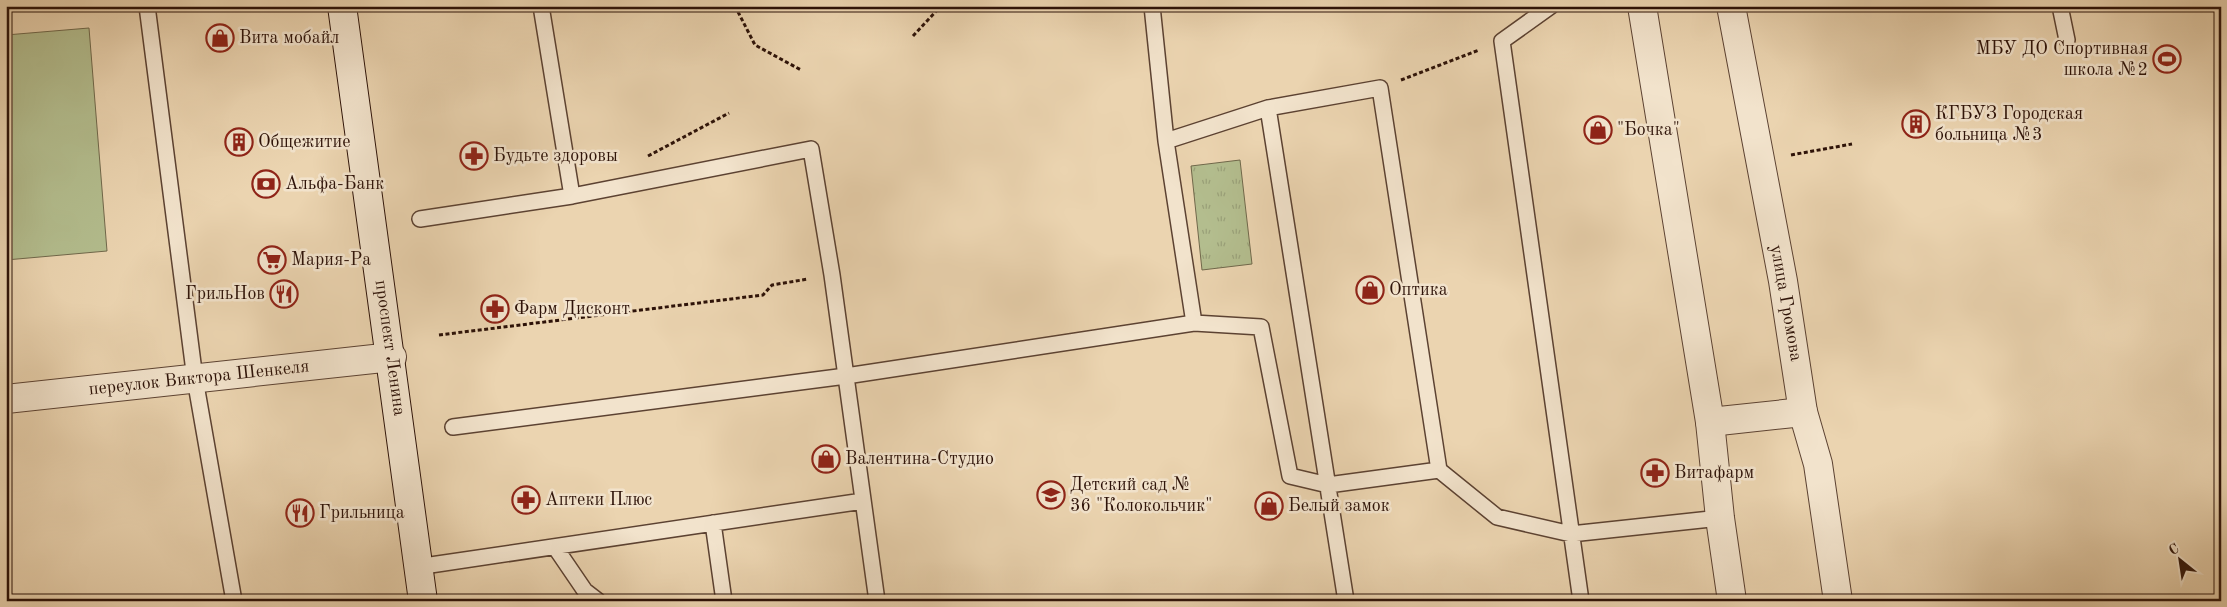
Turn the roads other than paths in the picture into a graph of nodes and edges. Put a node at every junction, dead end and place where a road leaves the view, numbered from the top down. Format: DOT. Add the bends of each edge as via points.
graph roads {
  1 [pos="147,6"];
  2 [pos="342,6"];
  3 [pos="541,6"];
  4 [pos="1152,6"];
  5 [pos="1551,6"];
  6 [pos="1642,6"];
  7 [pos="1731,6"];
  8 [pos="2060,6"];
  9 [pos="2067,40"];
  10 [pos="1268,108"];
  11 [pos="1166,141"];
  12 [pos="572,196"];
  13 [pos="420,218"];
  14 [pos="1194,323"];
  15 [pos="392,358"];
  16 [pos="846,376"];
  17 [pos="195,379"];
  18 [pos="6,399"];
  19 [pos="1804,412"];
  20 [pos="1710,422"];
  21 [pos="453,427"];
  22 [pos="1439,470"];
  23 [pos="1328,485"];
  24 [pos="863,501"];
  25 [pos="1720,518"];
  26 [pos="713,523"];
  27 [pos="1571,534"];
  28 [pos="555,547"];
  29 [pos="417,567"];
  30 [pos="234,601"];
  31 [pos="423,601"];
  32 [pos="598,601"];
  33 [pos="724,601"];
  34 [pos="878,601"];
  35 [pos="1346,601"];
  36 [pos="1581,601"];
  37 [pos="1732,601"];
  38 [pos="1838,601"];
  1 -- 17 [label="lane"];
  2 -- 15 [label="street, проспект Ленина"];
  3 -- 12 [label="lane"];
  4 -- 11 [label="lane"];
  5 -- 27 [label="lane" via="1502,41"];
  6 -- 20 [label="street"];
  7 -- 19 [label="street, улица Громова" via="1783,281"];
  8 -- 9 [label="lane"];
  10 -- 11 [label="lane"];
  10 -- 22 [label="lane" via="1380,88"];
  10 -- 23 [label="lane"];
  11 -- 14 [label="lane"];
  12 -- 13 [label="lane"];
  12 -- 16 [label="lane" via="811,149"];
  14 -- 16 [label="lane"];
  14 -- 23 [label="lane" via="1261,327 1290,476"];
  15 -- 17 [label="street, переулок Виктора Шенкеля"];
  15 -- 29 [label="street, проспект Ленина"];
  16 -- 21 [label="lane"];
  16 -- 24 [label="lane"];
  17 -- 18 [label="street, переулок Виктора Шенкеля"];
  17 -- 30 [label="lane"];
  19 -- 20 [label="street"];
  19 -- 38 [label="street, улица Громова" via="1818,464"];
  20 -- 25 [label="street"];
  22 -- 23 [label="lane"];
  22 -- 27 [label="lane" via="1497,517"];
  23 -- 35 [label="lane"];
  24 -- 26 [label="lane"];
  24 -- 34 [label="lane"];
  25 -- 27 [label="lane"];
  25 -- 37 [label="street"];
  26 -- 28 [label="lane"];
  26 -- 33 [label="lane"];
  27 -- 36 [label="lane"];
  28 -- 29 [label="lane"];
  28 -- 32 [label="lane" via="585,591"];
  29 -- 31 [label="street, проспект Ленина"];
}
